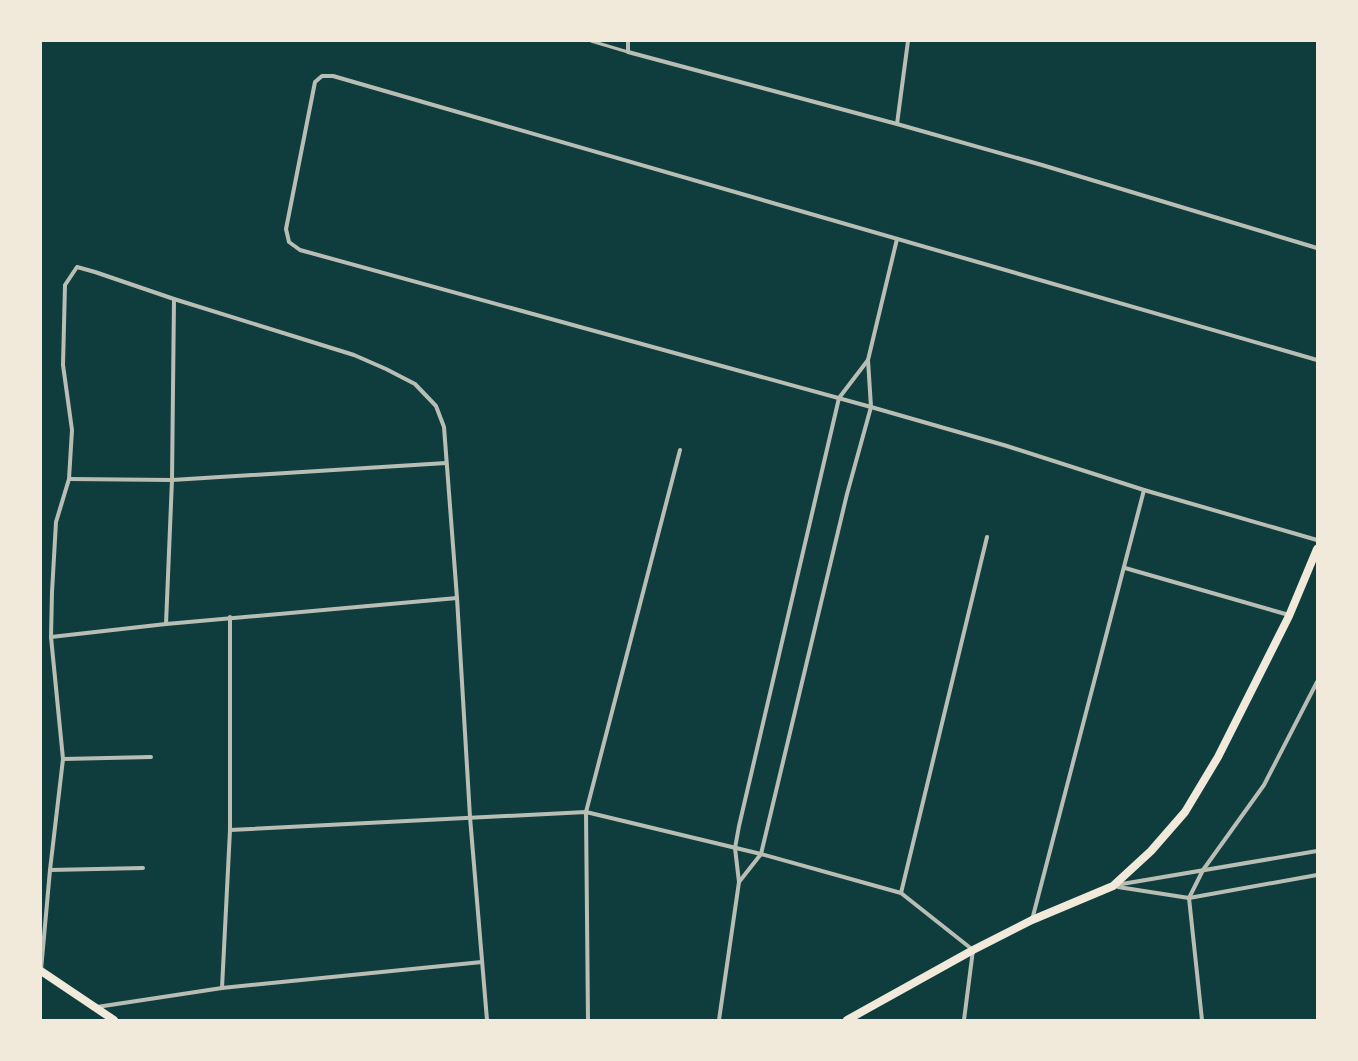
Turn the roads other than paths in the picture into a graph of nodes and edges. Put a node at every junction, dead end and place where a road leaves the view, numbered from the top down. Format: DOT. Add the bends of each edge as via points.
graph roads {
  1 [pos="591,41"];
  2 [pos="628,41"];
  3 [pos="908,41"];
  4 [pos="628,52"];
  5 [pos="897,124"];
  6 [pos="897,239"];
  7 [pos="1317,248"];
  8 [pos="174,300"];
  9 [pos="868,360"];
  10 [pos="1317,360"];
  11 [pos="839,398"];
  12 [pos="871,407"];
  13 [pos="680,450"];
  14 [pos="446,463"];
  15 [pos="69,478"];
  16 [pos="172,480"];
  17 [pos="1144,490"];
  18 [pos="987,537"];
  19 [pos="1317,540"];
  20 [pos="1317,549"];
  21 [pos="1125,568"];
  22 [pos="458,598"];
  23 [pos="1289,616"];
  24 [pos="230,617"];
  25 [pos="166,624"];
  26 [pos="51,637"];
  27 [pos="1317,682"];
  28 [pos="151,757"];
  29 [pos="64,758"];
  30 [pos="586,812"];
  31 [pos="470,817"];
  32 [pos="230,830"];
  33 [pos="735,848"];
  34 [pos="1317,851"];
  35 [pos="761,854"];
  36 [pos="144,868"];
  37 [pos="50,870"];
  38 [pos="1203,870"];
  39 [pos="1317,875"];
  40 [pos="739,882"];
  41 [pos="1113,886"];
  42 [pos="900,893"];
  43 [pos="1189,898"];
  44 [pos="1032,920"];
  45 [pos="973,950"];
  46 [pos="482,962"];
  47 [pos="41,970"];
  48 [pos="222,988"];
  49 [pos="95,1007"];
  50 [pos="114,1020"];
  51 [pos="487,1020"];
  52 [pos="588,1020"];
  53 [pos="719,1020"];
  54 [pos="847,1020"];
  55 [pos="964,1020"];
  56 [pos="1202,1020"];
  1 -- 4 [label="lane"];
  2 -- 4 [label="street"];
  3 -- 5 [label="street"];
  4 -- 5 [label="street"];
  5 -- 7 [label="street"];
  6 -- 9 [label="street"];
  6 -- 10 [label="street"];
  6 -- 11 [label="street" via="333,76 322,76 315,82 286,229 289,242 300,250"];
  8 -- 14 [label="street" via="354,355 415,384 436,406 444,426"];
  8 -- 15 [label="street" via="76,267 65,285 63,365 72,430"];
  8 -- 16 [label="street"];
  9 -- 11 [label="street"];
  9 -- 12 [label="street"];
  11 -- 12 [label="street"];
  11 -- 33 [label="street"];
  12 -- 17 [label="street" via="1007,446"];
  12 -- 35 [label="street" via="847,494"];
  13 -- 30 [label="street"];
  14 -- 16 [label="street"];
  14 -- 22 [label="street"];
  15 -- 16 [label="street"];
  15 -- 26 [label="street" via="56,522"];
  16 -- 25 [label="street"];
  17 -- 19 [label="street"];
  17 -- 21 [label="street"];
  18 -- 42 [label="street"];
  20 -- 23 [label="main road"];
  21 -- 23 [label="street"];
  21 -- 44 [label="street"];
  22 -- 24 [label="street"];
  22 -- 31 [label="street"];
  23 -- 41 [label="main road" via="1218,757 1185,812 1151,851"];
  24 -- 25 [label="street"];
  24 -- 32 [label="street"];
  25 -- 26 [label="street"];
  26 -- 29 [label="street"];
  27 -- 38 [label="street" via="1264,785"];
  28 -- 29 [label="street"];
  29 -- 37 [label="street"];
  30 -- 31 [label="street"];
  30 -- 33 [label="street"];
  30 -- 52 [label="street"];
  31 -- 32 [label="street"];
  31 -- 46 [label="street"];
  32 -- 48 [label="street"];
  33 -- 35 [label="street"];
  33 -- 40 [label="street"];
  34 -- 38 [label="street"];
  35 -- 40 [label="street"];
  35 -- 42 [label="street"];
  36 -- 37 [label="street"];
  37 -- 47 [label="street"];
  38 -- 41 [label="street"];
  38 -- 43 [label="street"];
  39 -- 43 [label="street"];
  40 -- 53 [label="street"];
  41 -- 43 [label="street"];
  41 -- 44 [label="main road"];
  42 -- 45 [label="street"];
  43 -- 56 [label="street"];
  44 -- 45 [label="main road"];
  45 -- 54 [label="main road"];
  45 -- 55 [label="street"];
  46 -- 48 [label="street"];
  46 -- 51 [label="street"];
  47 -- 49 [label="main road"];
  48 -- 49 [label="street"];
  49 -- 50 [label="main road"];
}
